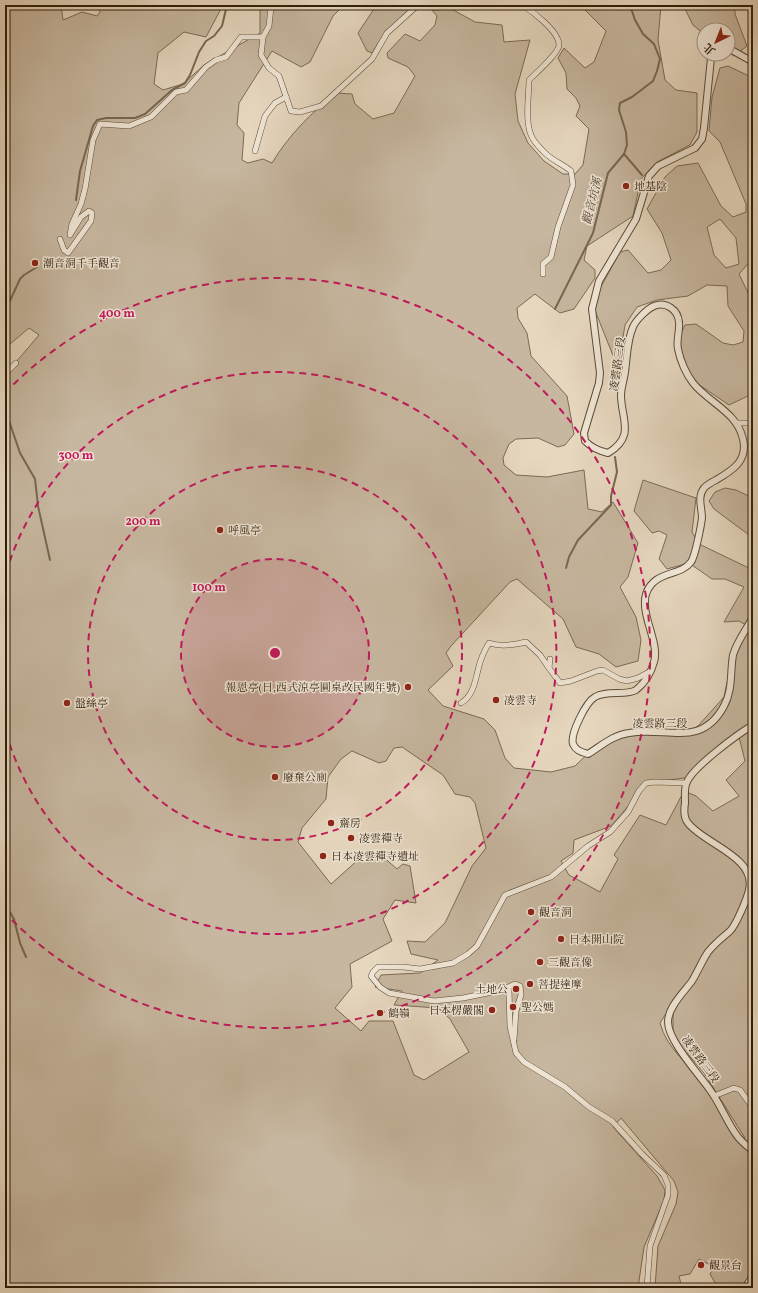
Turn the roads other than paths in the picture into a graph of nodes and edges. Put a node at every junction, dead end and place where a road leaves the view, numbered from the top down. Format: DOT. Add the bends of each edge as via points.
graph roads {
  1 [pos="270,5"];
  2 [pos="418,5"];
  3 [pos="426,5"];
  4 [pos="445,5"];
  5 [pos="522,5"];
  6 [pos="263,37"];
  7 [pos="736,52"];
  8 [pos="711,62"];
  9 [pos="753,62"];
  10 [pos="286,97"];
  11 [pos="255,151"];
  12 [pos="60,239"];
  13 [pos="543,274"];
  14 [pos="16,363"];
  15 [pos="5,378"];
  16 [pos="737,423"];
  17 [pos="753,423"];
  18 [pos="753,617"];
  19 [pos="550,660"];
  20 [pos="549,668"];
  21 [pos="652,670"];
  22 [pos="461,703"];
  23 [pos="753,725"];
  24 [pos="686,783"];
  25 [pos="502,990"];
  26 [pos="514,1039"];
  27 [pos="714,1096"];
  28 [pos="753,1108"];
  29 [pos="753,1152"];
  30 [pos="753,1276"];
  31 [pos="647,1288"];
  32 [pos="745,1288"];
  1 -- 6 [label="street" via="269,26"];
  2 -- 10 [label="street" via="387,33 372,59 321,106 300,112 291,111"];
  3 -- 4 [label="street" via="436,8"];
  5 -- 13 [label="street" via="553,31 559,45 556,52 529,80 528,124 532,139 546,154 571,171 573,185 558,227 551,257 543,264"];
  6 -- 10 [label="street" via="261,55 278,76"];
  6 -- 12 [label="street" via="241,37 226,57 206,67 186,90 176,92 151,117 129,126 100,124 93,140 85,189 70,235 81,217 89,211 92,213 91,221 68,253"];
  7 -- 9 [label="street"];
  8 -- 16 [label="street, 凌雲路三段" via="702,139 695,148 658,166 649,176 636,219 599,281 592,309 600,373 584,433 585,441 598,451 608,453 624,434 626,424 621,395 630,336 633,326 643,315 661,304 669,306 679,322 678,351 686,373 700,391"];
  10 -- 11 [label="street" via="275,103 265,116"];
  14 -- 15 [label="street"];
  16 -- 17 [label="street"];
  16 -- 21 [label="street, 凌雲路三段" via="744,441 744,454 738,465 704,488 700,496 702,518 691,563 658,579 650,586 646,595 645,605 656,658"];
  18 -- 21 [label="street, 凌雲路三段" via="737,643 733,656 730,693 725,706 715,720 704,729 691,733 626,733 609,740 588,754 573,745 577,724 588,702 604,693 634,691 645,682"];
  19 -- 20 [label="street"];
  20 -- 21 [label="street" via="560,683 603,670 628,681"];
  20 -- 22 [label="street" via="526,642 510,645 489,643 474,686 466,700"];
  23 -- 24 [label="street" via="695,770"];
  24 -- 25 [label="street" via="646,783 628,812 610,832 588,846 551,877 504,895 478,946 453,963 420,970 378,967 371,976 389,993 434,1001"];
  24 -- 27 [label="street, 凌雲路三段" via="685,819 699,834 732,855 744,866 749,878 750,890 736,922 700,963 693,980 673,1005 668,1020 669,1031 678,1046"];
  25 -- 26 [label="street" via="509,992 510,1026"];
  25 -- 26 [label="street" via="515,984 520,986"];
  26 -- 31 [label="street" via="516,1053 524,1062 565,1087 589,1107 612,1121 664,1175 668,1195 650,1246"];
  27 -- 28 [label="street" via="734,1088 740,1090"];
  27 -- 29 [label="street, 凌雲路三段" via="738,1136"];
  30 -- 32 [label="street"];
}
